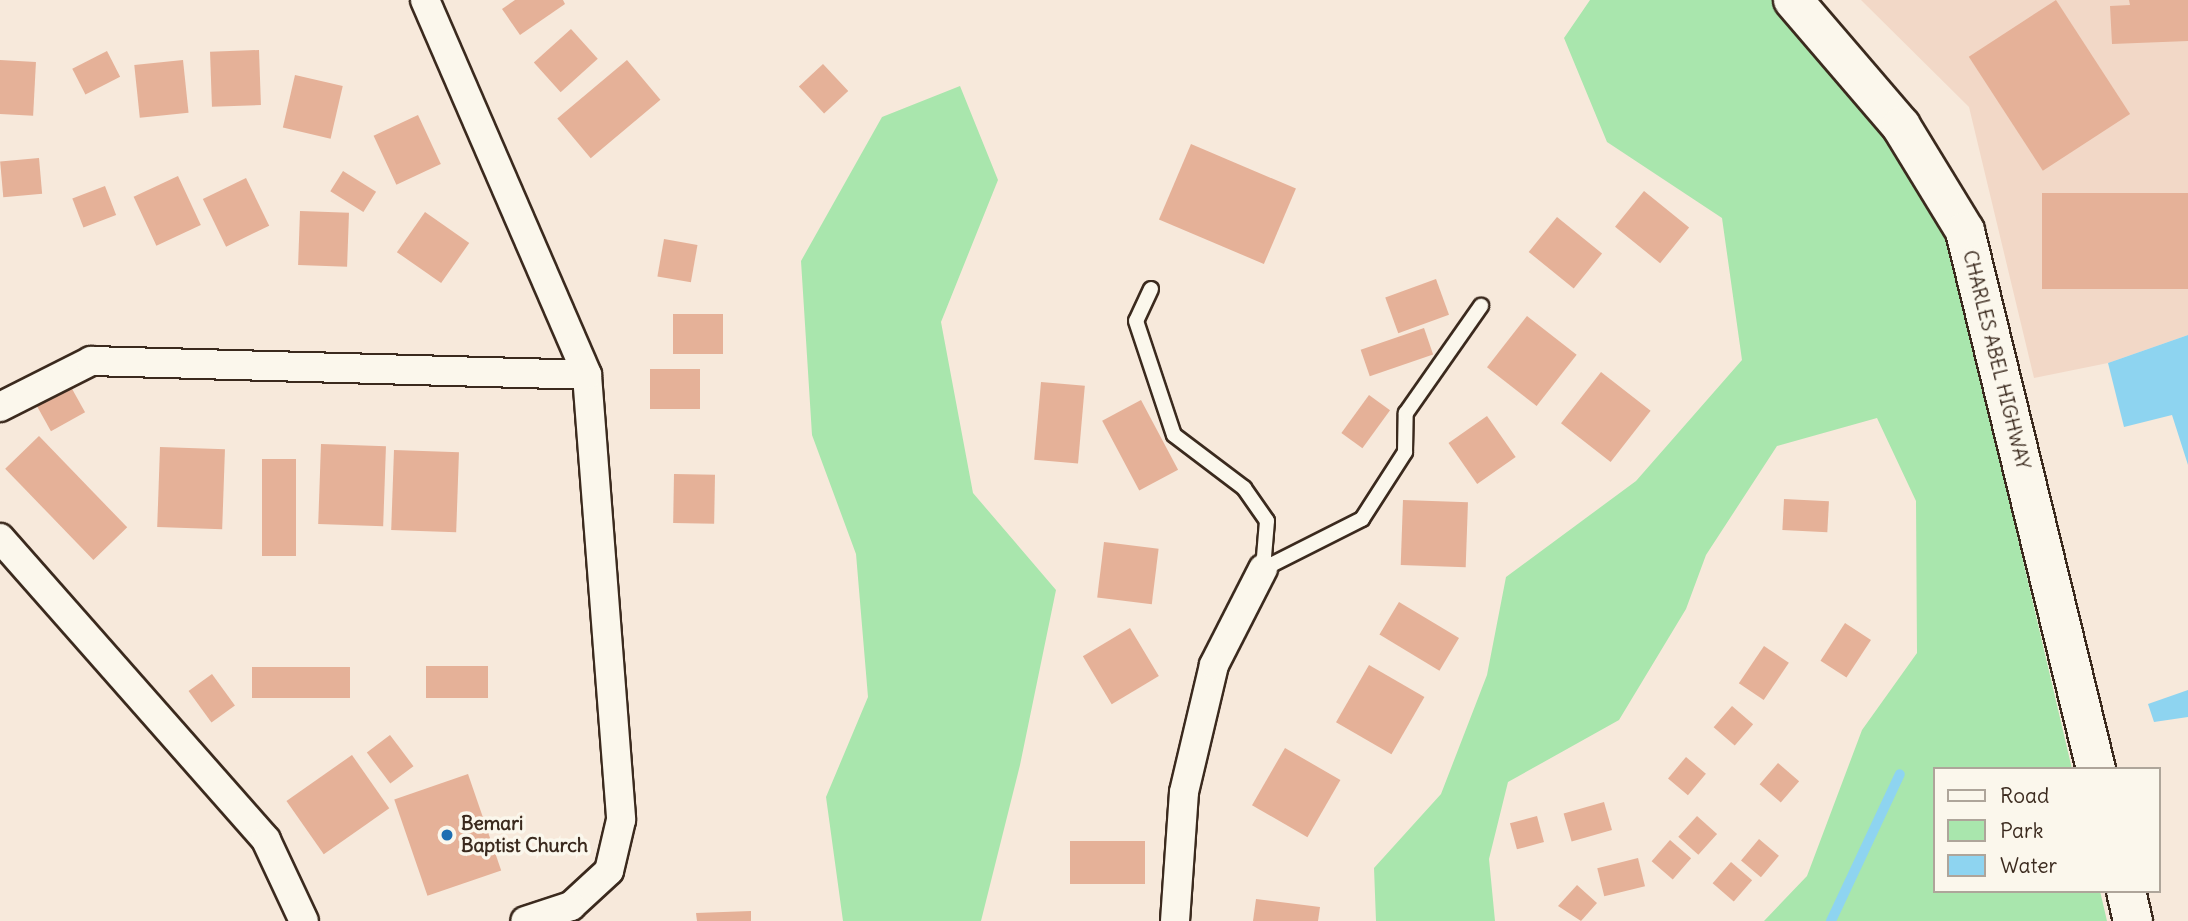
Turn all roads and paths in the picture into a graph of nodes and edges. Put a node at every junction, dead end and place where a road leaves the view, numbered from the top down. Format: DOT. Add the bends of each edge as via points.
graph roads {
  1 [pos="425,0"];
  2 [pos="1793,0"];
  3 [pos="1151,289"];
  4 [pos="1481,306"];
  5 [pos="587,374"];
  6 [pos="0,407"];
  7 [pos="0,538"];
  8 [pos="1263,569"];
  9 [pos="2096,767"];
  10 [pos="2126,893"];
  11 [pos="304,921"];
  12 [pos="525,921"];
  13 [pos="1175,921"];
  14 [pos="2133,921"];
  1 -- 5 [label="street"];
  2 -- 9 [label="main road, CHARLES ABEL HIGHWAY" via="1901,126 1965,231"];
  3 -- 8 [label="lane" via="1136,321 1174,435 1244,488 1267,521"];
  4 -- 8 [label="lane" via="1406,413 1405,452 1362,519"];
  5 -- 6 [label="street" via="91,361"];
  5 -- 12 [label="street" via="621,820 609,871 571,906"];
  7 -- 11 [label="street" via="266,841"];
  8 -- 13 [label="street" via="1214,665 1184,792"];
  10 -- 14 [label="main road"];
}
